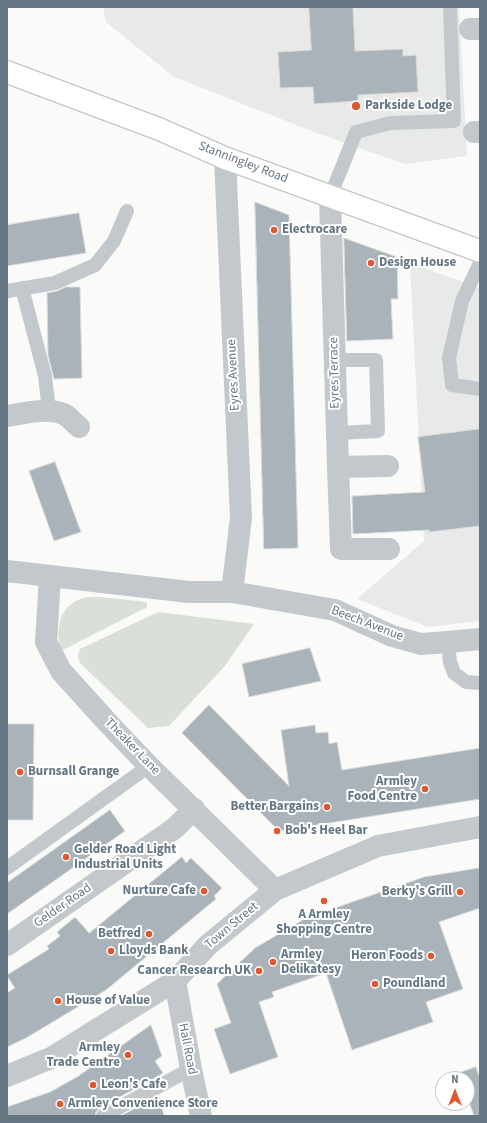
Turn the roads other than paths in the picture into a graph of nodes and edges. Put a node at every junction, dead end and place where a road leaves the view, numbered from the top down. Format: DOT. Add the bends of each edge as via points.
graph roads {
  1 [pos="450,7"];
  2 [pos="7,72"];
  3 [pos="225,158"];
  4 [pos="330,196"];
  5 [pos="127,211"];
  6 [pos="480,251"];
  7 [pos="480,263"];
  8 [pos="22,288"];
  9 [pos="7,291"];
  10 [pos="335,360"];
  11 [pos="480,389"];
  12 [pos="48,411"];
  13 [pos="7,416"];
  14 [pos="79,427"];
  15 [pos="337,433"];
  16 [pos="388,466"];
  17 [pos="338,467"];
  18 [pos="388,549"];
  19 [pos="7,571"];
  20 [pos="50,576"];
  21 [pos="232,592"];
  22 [pos="480,639"];
  23 [pos="448,642"];
  24 [pos="480,683"];
  25 [pos="149,766"];
  26 [pos="194,809"];
  27 [pos="480,827"];
  28 [pos="7,868"];
  29 [pos="276,890"];
  30 [pos="7,945"];
  31 [pos="175,981"];
  32 [pos="191,1068"];
  33 [pos="7,1076"];
  34 [pos="103,1116"];
  35 [pos="202,1116"];
  1 -- 4 [label="lane" via="454,121 390,123 356,132"];
  2 -- 3 [label="main road, Stanningley Road" via="159,129"];
  3 -- 4 [label="main road, Stanningley Road"];
  3 -- 21 [label="street, Eyres Avenue" via="241,518"];
  4 -- 6 [label="main road, Stanningley Road"];
  4 -- 10 [label="street, Eyres Terrace"];
  5 -- 8 [label="lane" via="114,240 95,265 55,282"];
  7 -- 11 [label="lane" via="462,301 449,358 452,385"];
  8 -- 9 [label="lane"];
  8 -- 12 [label="lane" via="45,376"];
  10 -- 15 [label="street, Eyres Terrace"];
  10 -- 15 [label="lane" via="376,360 378,431"];
  12 -- 13 [label="street"];
  12 -- 14 [label="street" via="66,416"];
  15 -- 17 [label="street, Eyres Terrace"];
  16 -- 17 [label="street"];
  17 -- 18 [label="street, Eyres Terrace" via="341,549"];
  19 -- 20 [label="street"];
  20 -- 21 [label="street" via="189,592"];
  20 -- 25 [label="street, Theaker Lane" via="46,642 61,671"];
  21 -- 23 [label="street, Beech Avenue" via="335,610 392,636 421,644"];
  22 -- 23 [label="street, Beech Avenue"];
  23 -- 24 [label="lane" via="454,673 466,682"];
  25 -- 26 [label="street, Theaker Lane"];
  25 -- 28 [label="lane"];
  26 -- 29 [label="street, Theaker Lane"];
  26 -- 30 [label="street, Gelder Road" via="175,828"];
  27 -- 29 [label="street, Town Street" via="378,846"];
  29 -- 31 [label="street, Town Street" via="208,945"];
  31 -- 32 [label="street, Hall Road"];
  31 -- 33 [label="street, Town Street" via="51,1058"];
  32 -- 34 [label="lane"];
  32 -- 35 [label="street, Hall Road"];
}
